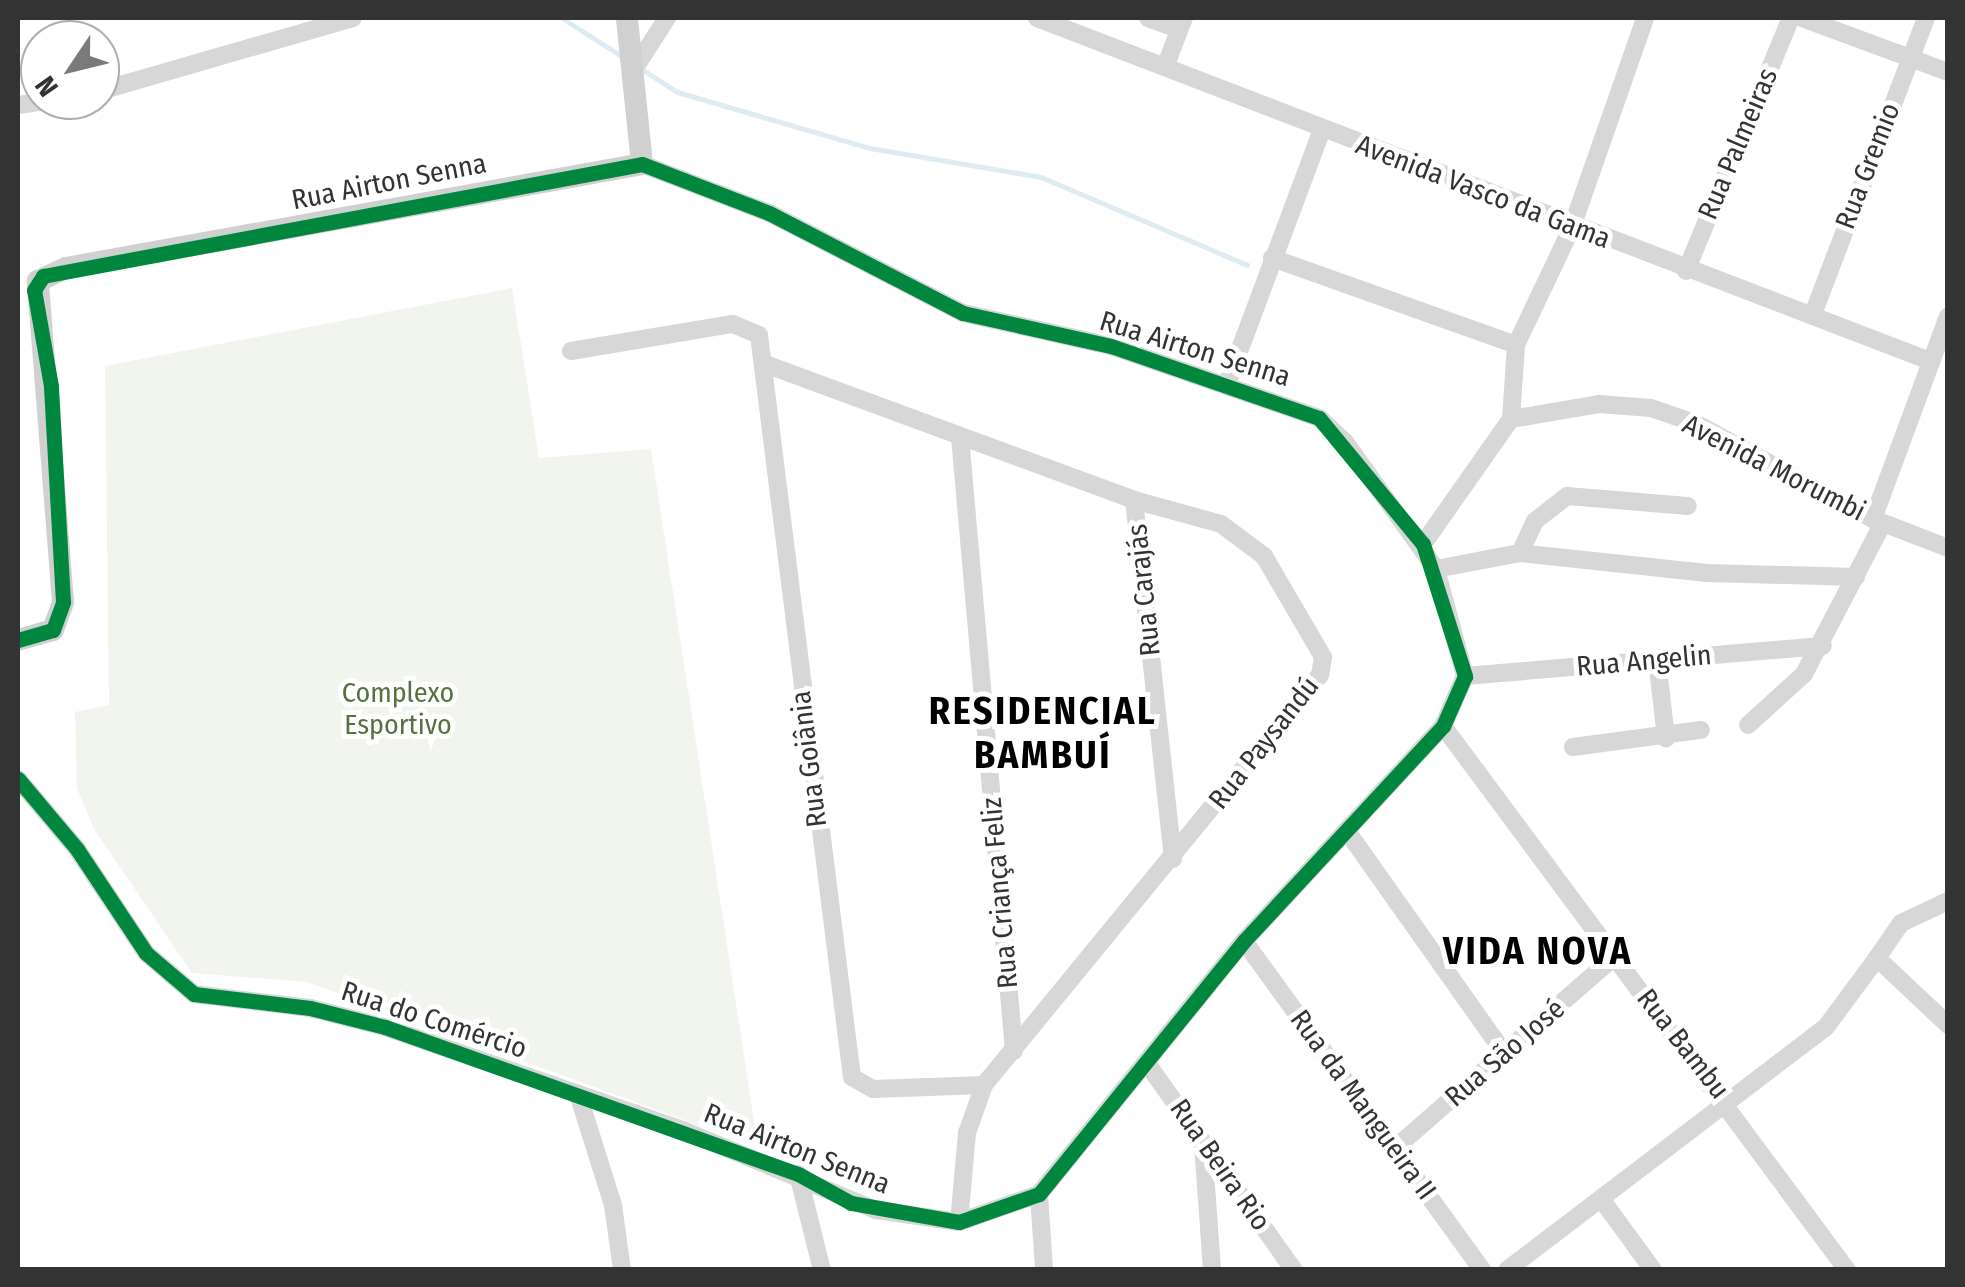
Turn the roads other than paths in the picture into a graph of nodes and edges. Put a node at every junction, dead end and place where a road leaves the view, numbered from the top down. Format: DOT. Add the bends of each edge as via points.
graph roads {
  1 [pos="353,18"];
  2 [pos="627,18"];
  3 [pos="668,18"];
  4 [pos="1037,18"];
  5 [pos="1148,18"];
  6 [pos="1645,18"];
  7 [pos="1791,18"];
  8 [pos="1802,18"];
  9 [pos="1926,18"];
  10 [pos="1182,23"];
  11 [pos="1909,58"];
  12 [pos="634,64"];
  13 [pos="1165,67"];
  14 [pos="1948,72"];
  15 [pos="120,85"];
  16 [pos="1322,130"];
  17 [pos="642,164"];
  18 [pos="1572,226"];
  19 [pos="1272,258"];
  20 [pos="1686,271"];
  21 [pos="1812,314"];
  22 [pos="1948,316"];
  23 [pos="1516,344"];
  24 [pos="571,351"];
  25 [pos="1930,361"];
  26 [pos="765,364"];
  27 [pos="1228,381"];
  28 [pos="1511,419"];
  29 [pos="960,437"];
  30 [pos="1134,500"];
  31 [pos="1688,506"];
  32 [pos="1878,521"];
  33 [pos="1424,544"];
  34 [pos="1948,548"];
  35 [pos="1520,554"];
  36 [pos="1436,568"];
  37 [pos="1856,577"];
  38 [pos="18,640"];
  39 [pos="1823,646"];
  40 [pos="1657,660"];
  41 [pos="1464,676"];
  42 [pos="1748,725"];
  43 [pos="1443,726"];
  44 [pos="1701,730"];
  45 [pos="1666,738"];
  46 [pos="1573,747"];
  47 [pos="18,779"];
  48 [pos="1350,834"];
  49 [pos="1172,859"];
  50 [pos="1948,901"];
  51 [pos="1244,941"];
  52 [pos="1615,956"];
  53 [pos="1877,958"];
  54 [pos="1948,1025"];
  55 [pos="1014,1051"];
  56 [pos="1504,1054"];
  57 [pos="1146,1062"];
  58 [pos="984,1085"];
  59 [pos="578,1094"];
  60 [pos="1730,1105"];
  61 [pos="1203,1138"];
  62 [pos="1394,1149"];
  63 [pos="798,1174"];
  64 [pos="1039,1194"];
  65 [pos="1602,1200"];
  66 [pos="959,1222"];
  67 [pos="622,1270"];
  68 [pos="822,1270"];
  69 [pos="1044,1270"];
  70 [pos="1212,1270"];
  71 [pos="1294,1270"];
  72 [pos="1482,1270"];
  73 [pos="1507,1270"];
  74 [pos="1653,1270"];
  75 [pos="1847,1270"];
  1 -- 15 [label="street"];
  2 -- 12 [label="street"];
  3 -- 12 [label="street"];
  4 -- 13 [label="street, Avenida Vasco da Gama"];
  5 -- 10 [label="street"];
  6 -- 18 [label="street"];
  7 -- 20 [label="street, Rua Palmeiras"];
  8 -- 11 [label="street"];
  9 -- 11 [label="street, Rua Gremio"];
  10 -- 13 [label="street"];
  11 -- 14 [label="street"];
  11 -- 21 [label="street, Rua Gremio"];
  12 -- 17 [label="street"];
  13 -- 16 [label="street, Avenida Vasco da Gama"];
  16 -- 18 [label="street, Avenida Vasco da Gama"];
  16 -- 19 [label="street"];
  17 -- 27 [label="street, Rua Airton Senna" via="769,213 963,314"];
  17 -- 38 [label="street, Rua Airton Senna" via="66,268 35,285 63,580 61,616 49,632"];
  18 -- 20 [label="street, Avenida Vasco da Gama"];
  18 -- 23 [label="street"];
  19 -- 23 [label="street"];
  19 -- 27 [label="street"];
  20 -- 21 [label="street, Avenida Vasco da Gama"];
  21 -- 25 [label="street, Avenida Vasco da Gama"];
  22 -- 25 [label="street"];
  23 -- 28 [label="street"];
  24 -- 26 [label="street, Rua Goiânia" via="732,324 754,328"];
  25 -- 32 [label="street"];
  26 -- 29 [label="street, Rua Paysandú"];
  26 -- 58 [label="street, Rua Goiânia" via="852,1077 872,1089"];
  27 -- 33 [label="street, Rua Airton Senna" via="1319,418"];
  28 -- 32 [label="street, Avenida Morumbi" via="1599,404 1651,408 1698,424"];
  28 -- 33 [label="street"];
  29 -- 30 [label="street, Rua Paysandú"];
  29 -- 55 [label="street, Rua Criança Feliz"];
  30 -- 49 [label="street, Rua Carajás"];
  30 -- 49 [label="street, Rua Paysandú" via="1221,524 1246,539 1296,599 1323,657 1320,675"];
  31 -- 35 [label="street" via="1567,496 1535,521"];
  32 -- 34 [label="street, Avenida Morumbi"];
  32 -- 37 [label="street"];
  33 -- 36 [label="street, Rua Airton Senna"];
  35 -- 36 [label="street"];
  35 -- 37 [label="street" via="1706,573"];
  36 -- 41 [label="street, Rua Airton Senna"];
  37 -- 39 [label="street"];
  39 -- 40 [label="street, Rua Angelin"];
  39 -- 42 [label="street" via="1780,701"];
  40 -- 41 [label="street, Rua Angelin"];
  40 -- 45 [label="street"];
  41 -- 43 [label="street"];
  43 -- 48 [label="street"];
  43 -- 52 [label="street, Rua Bambu"];
  44 -- 45 [label="street"];
  45 -- 46 [label="street"];
  47 -- 59 [label="street, Rua do Comércio" via="179,986 385,1027"];
  48 -- 51 [label="street"];
  48 -- 56 [label="street"];
  49 -- 55 [label="street, Rua Paysandú"];
  50 -- 53 [label="street" via="1901,923"];
  51 -- 57 [label="street"];
  51 -- 62 [label="street, Rua da Mangueira II"];
  52 -- 56 [label="street, Rua São José"];
  52 -- 60 [label="street, Rua Bambu"];
  53 -- 54 [label="street"];
  53 -- 60 [label="street" via="1826,1027"];
  55 -- 58 [label="street, Rua Paysandú"];
  56 -- 62 [label="street, Rua São José"];
  57 -- 61 [label="street, Rua Beira Rio"];
  57 -- 64 [label="street"];
  58 -- 66 [label="street, Rua Paysandú" via="967,1133"];
  59 -- 63 [label="street, Rua Airton Senna"];
  59 -- 67 [label="street" via="613,1205"];
  60 -- 65 [label="street"];
  60 -- 75 [label="street, Rua Bambu"];
  61 -- 70 [label="street"];
  61 -- 71 [label="street, Rua Beira Rio"];
  62 -- 72 [label="street, Rua da Mangueira II"];
  63 -- 66 [label="street, Rua Airton Senna" via="851,1203"];
  63 -- 68 [label="street"];
  64 -- 66 [label="street, Rua Airton Senna"];
  64 -- 69 [label="street"];
  65 -- 73 [label="street"];
  65 -- 74 [label="street"];
}
